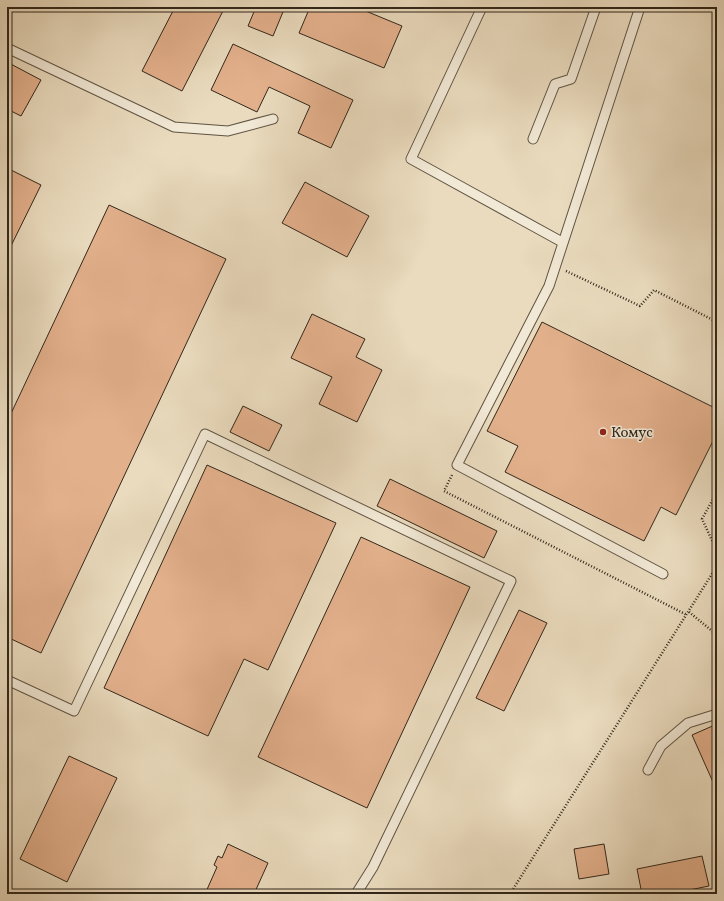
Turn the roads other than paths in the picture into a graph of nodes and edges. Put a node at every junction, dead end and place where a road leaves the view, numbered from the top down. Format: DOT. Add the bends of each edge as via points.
graph roads {
  1 [pos="482,7"];
  2 [pos="596,7"];
  3 [pos="640,7"];
  4 [pos="7,48"];
  5 [pos="273,119"];
  6 [pos="533,139"];
  7 [pos="562,242"];
  8 [pos="663,574"];
  9 [pos="7,680"];
  10 [pos="717,714"];
  11 [pos="648,770"];
  12 [pos="356,894"];
  1 -- 7 [label="lane" via="410,159"];
  2 -- 6 [label="lane" via="571,79 555,84"];
  3 -- 7 [label="lane"];
  4 -- 5 [label="lane" via="174,127 228,131"];
  7 -- 8 [label="lane" via="549,286 457,464"];
  9 -- 12 [label="lane" via="74,711 205,434 511,581 373,867"];
  10 -- 11 [label="lane" via="688,723 661,746"];
}
